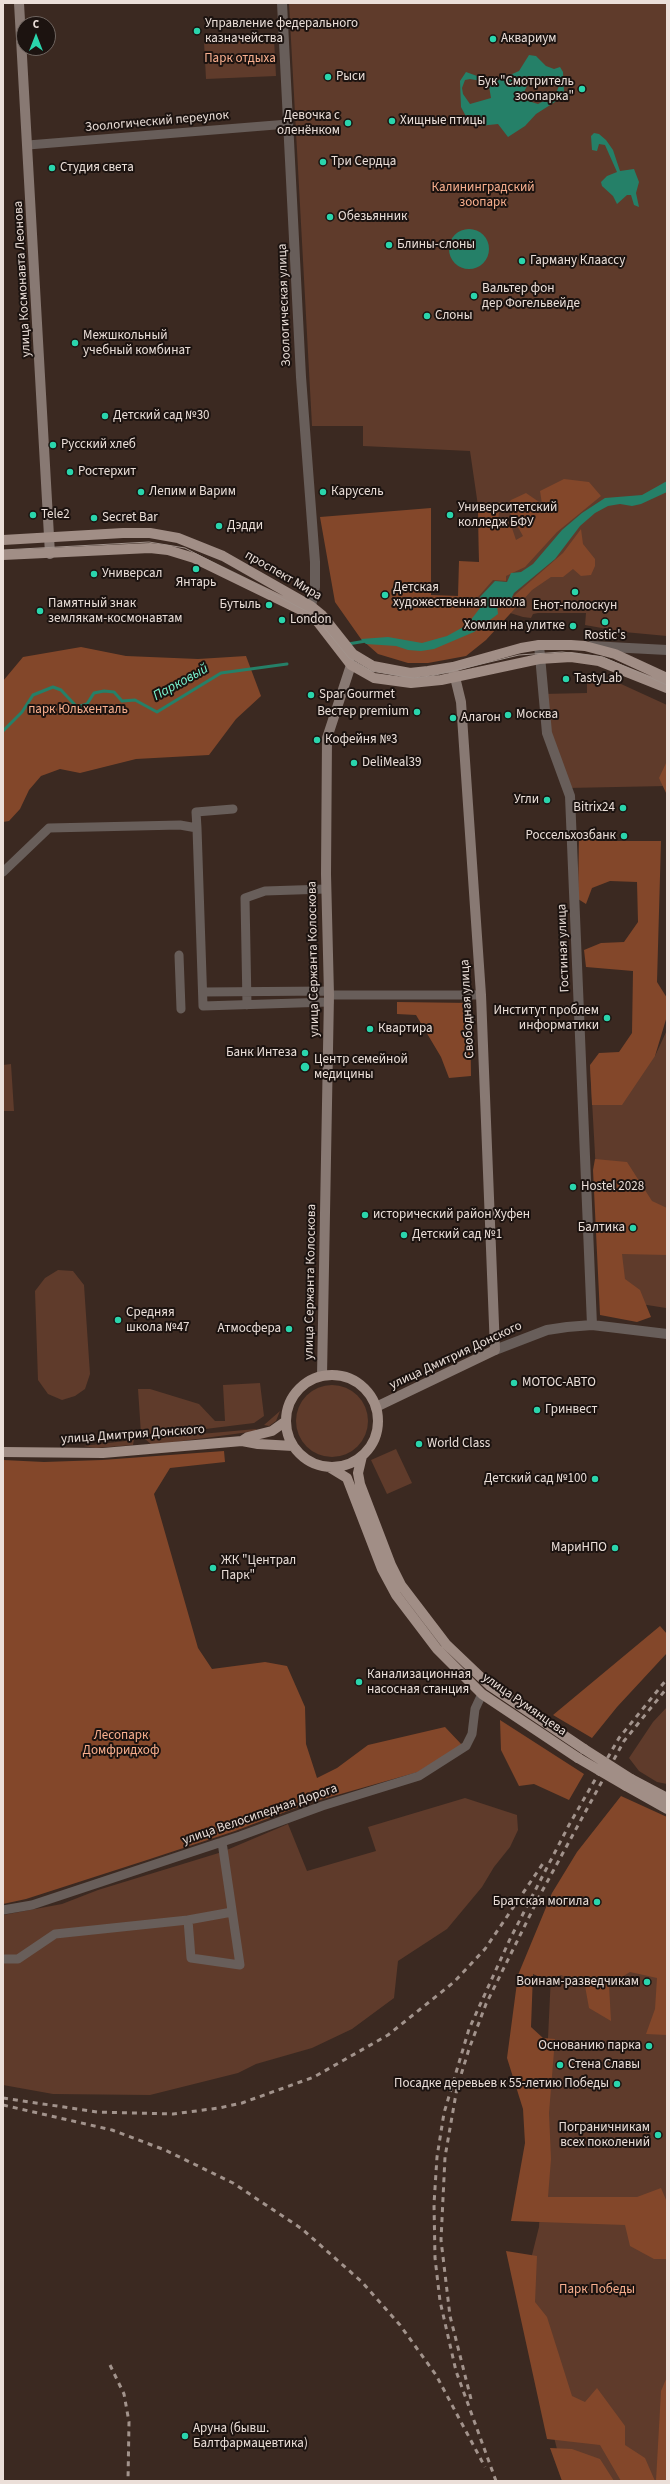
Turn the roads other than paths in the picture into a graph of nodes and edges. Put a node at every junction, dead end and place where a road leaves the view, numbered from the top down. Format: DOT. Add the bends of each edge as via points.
graph roads {
  1 [pos="19,3"];
  2 [pos="282,3"];
  3 [pos="288,124"];
  4 [pos="28,145"];
  5 [pos="50,538"];
  6 [pos="3,540"];
  7 [pos="50,554"];
  8 [pos="3,555"];
  9 [pos="311,606"];
  10 [pos="320,618"];
  11 [pos="539,645"];
  12 [pos="585,646"];
  13 [pos="667,650"];
  14 [pos="350,659"];
  15 [pos="539,659"];
  16 [pos="454,672"];
  17 [pos="667,678"];
  18 [pos="667,688"];
  19 [pos="234,809"];
  20 [pos="197,828"];
  21 [pos="3,872"];
  22 [pos="326,890"];
  23 [pos="179,955"];
  24 [pos="247,991"];
  25 [pos="203,992"];
  26 [pos="481,994"];
  27 [pos="329,996"];
  28 [pos="247,1005"];
  29 [pos="181,1009"];
  30 [pos="592,1326"];
  31 [pos="667,1334"];
  32 [pos="495,1350"];
  33 [pos="322,1376"];
  34 [pos="376,1406"];
  35 [pos="286,1420"];
  36 [pos="242,1440"];
  37 [pos="293,1446"];
  38 [pos="3,1452"];
  39 [pos="362,1456"];
  40 [pos="329,1467"];
  41 [pos="482,1694"];
  42 [pos="581,1754"];
  43 [pos="629,1783"];
  44 [pos="667,1798"];
  45 [pos="667,1809"];
  46 [pos="222,1842"];
  47 [pos="3,1910"];
  48 [pos="232,1912"];
  49 [pos="188,1920"];
  50 [pos="3,1959"];
  1 -- 4 [label="main road, улица Космонавта Леонова"];
  2 -- 3 [label="street, Зоологическая улица"];
  3 -- 4 [label="street, Зоологический переулок"];
  3 -- 9 [label="street, Зоологическая улица" via="301,377 315,562 315,587"];
  4 -- 5 [label="main road, улица Космонавта Леонова"];
  5 -- 6 [label="main road, проспект Мира"];
  5 -- 7 [label="main road, улица Космонавта Леонова"];
  5 -- 9 [label="main road, проспект Мира" via="150,533 178,538 223,556"];
  7 -- 8 [label="main road, проспект Мира"];
  7 -- 10 [label="main road, проспект Мира" via="117,549 168,550 210,564"];
  9 -- 10 [label="main road, проспект Мира"];
  10 -- 14 [label="main road, проспект Мира"];
  11 -- 12 [label="main road, проспект Мира"];
  11 -- 15 [label="street, Гостиная улица"];
  11 -- 16 [label="main road, проспект Мира"];
  12 -- 13 [label="street"];
  12 -- 17 [label="main road, проспект Мира" via="615,654"];
  14 -- 16 [label="main road, проспект Мира" via="410,673"];
  14 -- 22 [label="main road, улица Сержанта Колоскова" via="327,738"];
  15 -- 16 [label="main road, проспект Мира"];
  15 -- 18 [label="main road, проспект Мира" via="571,658 599,661"];
  15 -- 30 [label="street, Гостиная улица" via="547,733 570,796"];
  16 -- 26 [label="main road, Свободная улица" via="461,702"];
  19 -- 20 [label="street" via="196,812"];
  20 -- 21 [label="street" via="180,825 49,828"];
  20 -- 25 [label="street"];
  22 -- 24 [label="street" via="265,891 245,898"];
  22 -- 27 [label="main road, улица Сержанта Колоскова"];
  23 -- 29 [label="street"];
  24 -- 25 [label="street"];
  24 -- 27 [label="street"];
  24 -- 28 [label="street"];
  25 -- 28 [label="street" via="203,1006"];
  26 -- 27 [label="street"];
  26 -- 32 [label="main road, Свободная улица"];
  27 -- 28 [label="street"];
  27 -- 33 [label="main road, улица Сержанта Колоскова"];
  30 -- 31 [label="street, улица Дмитрия Донского"];
  30 -- 32 [label="street, улица Дмитрия Донского" via="547,1330"];
  32 -- 34 [label="main road, улица Дмитрия Донского"];
  33 -- 34 [label="main road" via="339,1376 354,1381 368,1392"];
  33 -- 35 [label="main road" via="307,1382 296,1393 288,1406"];
  34 -- 39 [label="main road" via="378,1424 374,1441"];
  35 -- 36 [label="main road, улица Дмитрия Донского" via="272,1432"];
  35 -- 37 [label="main road"];
  36 -- 37 [label="main road, улица Дмитрия Донского" via="258,1444"];
  36 -- 38 [label="main road, улица Дмитрия Донского" via="103,1453"];
  37 -- 40 [label="main road" via="309,1460"];
  39 -- 40 [label="main road" via="348,1464"];
  39 -- 42 [label="main road, улица Румянцева" via="358,1473 360,1484 401,1586 446,1644 489,1685"];
  40 -- 41 [label="main road, улица Румянцева" via="347,1478 382,1569 396,1595 437,1650"];
  41 -- 42 [label="main road, улица Румянцева"];
  41 -- 46 [label="street, улица Велосипедная Дорога" via="475,1709 472,1734 466,1746 419,1776 322,1806"];
  42 -- 43 [label="main road, улица Румянцева, bridge"];
  43 -- 44 [label="main road, улица Румянцева"];
  43 -- 45 [label="main road, улица Румянцева"];
  46 -- 47 [label="street, улица Велосипедная Дорога" via="32,1905"];
  46 -- 48 [label="street"];
  48 -- 49 [label="street"];
  48 -- 49 [label="street" via="240,1965 191,1958"];
  49 -- 50 [label="street" via="55,1934 18,1959"];
}
